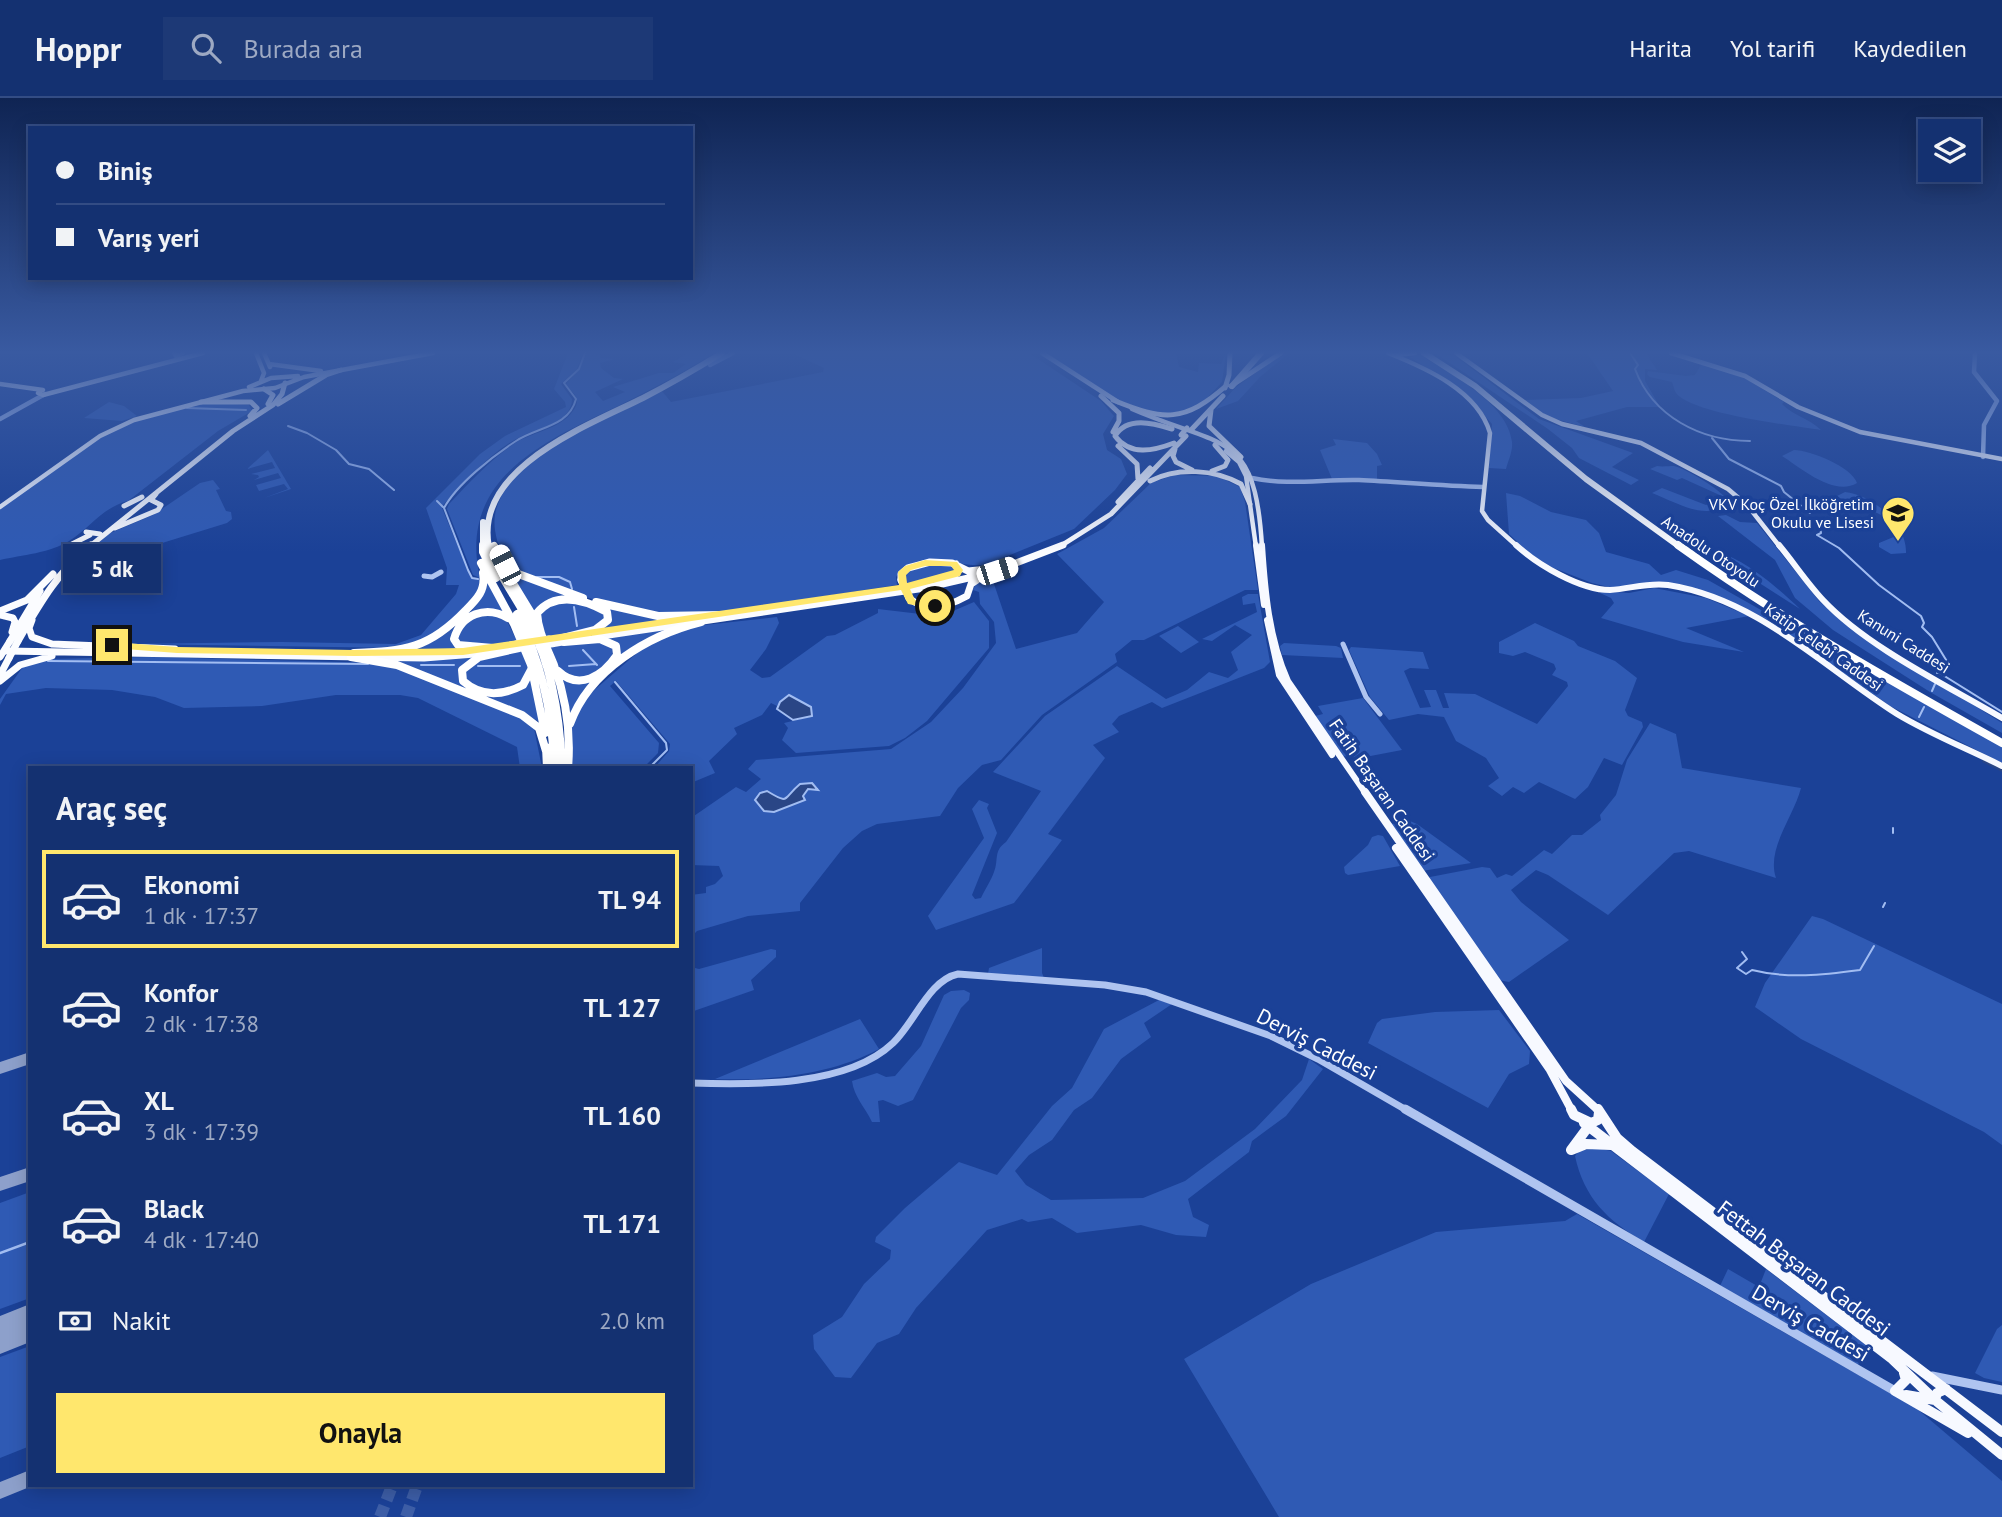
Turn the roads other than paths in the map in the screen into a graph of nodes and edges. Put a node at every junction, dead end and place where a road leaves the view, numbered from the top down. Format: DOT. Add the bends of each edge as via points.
graph roads {
  1 [pos="132,419"];
  2 [pos="137,419"];
  3 [pos="246,419"];
  4 [pos="251,419"];
  5 [pos="592,419"];
  6 [pos="602,419"];
  7 [pos="1121,419"];
  8 [pos="1129,419"];
  9 [pos="1150,419"];
  10 [pos="1154,419"];
  11 [pos="1198,419"];
  12 [pos="1200,419"];
  13 [pos="1208,419"];
  14 [pos="1485,419"];
  15 [pos="1515,419"];
  16 [pos="1523,419"];
  17 [pos="1551,419"];
  18 [pos="1828,419"];
  19 [pos="1834,419"];
  20 [pos="1987,419"];
  21 [pos="1122,423"];
  22 [pos="1172,429"];
  23 [pos="1186,432"];
  24 [pos="1175,445"];
  25 [pos="1214,445"];
  26 [pos="1983,456"];
  27 [pos="1241,457"];
  28 [pos="198,458"];
  29 [pos="2002,458"];
  30 [pos="1252,478"];
  31 [pos="1276,483"];
  32 [pos="1483,487"];
  33 [pos="1136,488"];
  34 [pos="1255,491"];
  35 [pos="145,496"];
  36 [pos="1250,504"];
  37 [pos="0,505"];
  38 [pos="124,506"];
  39 [pos="489,519"];
  40 [pos="482,527"];
  41 [pos="102,533"];
  42 [pos="90,534"];
  43 [pos="1259,541"];
  44 [pos="72,544"];
  45 [pos="494,546"];
  46 [pos="1032,559"];
  47 [pos="481,563"];
  48 [pos="956,564"];
  49 [pos="994,568"];
  50 [pos="441,572"];
  51 [pos="53,574"];
  52 [pos="440,580"];
  53 [pos="926,583"];
  54 [pos="969,592"];
  55 [pos="900,593"];
  56 [pos="37,606"];
  57 [pos="0,613"];
  58 [pos="722,615"];
  59 [pos="701,622"];
  60 [pos="514,624"];
  61 [pos="539,627"];
  62 [pos="563,640"];
  63 [pos="10,641"];
  64 [pos="1343,644"];
  65 [pos="518,646"];
  66 [pos="493,648"];
  67 [pos="0,650"];
  68 [pos="177,652"];
  69 [pos="353,655"];
  70 [pos="0,657"];
  71 [pos="531,665"];
  72 [pos="555,667"];
  73 [pos="0,675"];
  74 [pos="0,681"];
  75 [pos="1380,714"];
  76 [pos="2002,718"];
  77 [pos="568,736"];
  78 [pos="2002,737"];
  79 [pos="2002,743"];
  80 [pos="546,751"];
  81 [pos="547,766"];
  82 [pos="554,766"];
  83 [pos="562,766"];
  84 [pos="568,766"];
  85 [pos="2002,766"];
  86 [pos="693,1083"];
  87 [pos="1590,1101"];
  88 [pos="1571,1108"];
  89 [pos="1598,1109"];
  90 [pos="1590,1125"];
  91 [pos="1612,1145"];
  92 [pos="1902,1369"];
  93 [pos="1927,1375"];
  94 [pos="1945,1389"];
  95 [pos="2002,1390"];
  96 [pos="1895,1391"];
  97 [pos="1935,1400"];
  98 [pos="2002,1432"];
  99 [pos="1983,1441"];
  100 [pos="2002,1455"];
  1 -- 37 [label="main road" via="110,428"];
  2 -- 37 [label="main road" via="108,431"];
  3 -- 35 [label="highway"];
  4 -- 28 [label="highway"];
  5 -- 40 [label="highway" via="520,464 499,487"];
  6 -- 39 [label="highway" via="545,448 512,477"];
  7 -- 21 [label="highway"];
  8 -- 21 [label="highway"];
  9 -- 22 [label="main road"];
  10 -- 27 [label="main road" via="1213,440"];
  11 -- 23 [label="highway"];
  12 -- 23 [label="highway"];
  13 -- 27 [label="highway" via="1209,426"];
  14 -- 32 [label="main road, Katip Çelebi Caddesi" via="1490,433"];
  15 -- 79 [label="highway, Anadolu Otoyolu" via="1692,557 1829,644"];
  16 -- 78 [label="highway, Anadolu Otoyolu" via="1597,481 1721,570"];
  17 -- 76 [label="main road, Kanuni Caddesi" via="1655,449 1728,489 1755,514 1844,620"];
  18 -- 26 [label="main road" via="1860,432"];
  19 -- 26 [label="main road" via="1858,429"];
  20 -- 26 [label="street"];
  21 -- 22 [label="highway"];
  21 -- 24 [label="highway" via="1115,436 1128,447 1149,450"];
  21 -- 33 [label="highway" via="1112,433 1113,439 1140,470"];
  22 -- 25 [label="main road"];
  23 -- 24 [label="highway"];
  24 -- 25 [label="highway" via="1173,456 1178,464 1206,472 1223,468 1228,461"];
  24 -- 33 [label="highway"];
  25 -- 36 [label="main road" via="1243,468"];
  26 -- 29 [label="main road"];
  27 -- 30 [label="main road, Fatih Başaran Caddesi"];
  28 -- 41 [label="highway"];
  28 -- 41 [label="highway" via="152,497 161,505 158,510"];
  30 -- 31 [label="street"];
  30 -- 34 [label="main road, Fatih Başaran Caddesi"];
  31 -- 32 [label="street" via="1352,480"];
  31 -- 34 [label="street"];
  32 -- 85 [label="main road, Katip Çelebi Caddesi" via="1481,505 1488,520 1528,556 1561,576 1606,590 1668,585 1745,610 1899,715"];
  33 -- 36 [label="highway" via="1164,475 1214,474 1241,484"];
  33 -- 46 [label="highway" via="1083,535"];
  33 -- 49 [label="highway" via="1076,534"];
  34 -- 43 [label="main road, Fatih Başaran Caddesi"];
  35 -- 38 [label="highway"];
  35 -- 42 [label="highway"];
  36 -- 43 [label="main road" via="1250,538"];
  39 -- 45 [label="highway"];
  39 -- 83 [label="highway" via="491,557 534,632 553,687"];
  40 -- 47 [label="highway" via="477,548"];
  40 -- 82 [label="highway" via="489,567 535,654 549,707"];
  41 -- 42 [label="highway"];
  41 -- 56 [label="highway" via="63,570"];
  42 -- 44 [label="highway"];
  42 -- 51 [label="highway"];
  43 -- 87 [label="main road, Fatih Başaran Caddesi" via="1281,667 1288,681 1555,1065"];
  43 -- 88 [label="main road, Fatih Başaran Caddesi" via="1274,663 1281,680 1550,1070"];
  45 -- 58 [label="highway" via="513,572 607,605 666,618"];
  45 -- 61 [label="highway"];
  46 -- 54 [label="highway" via="977,580"];
  46 -- 55 [label="highway"];
  47 -- 60 [label="highway"];
  47 -- 69 [label="highway" via="484,589 439,638 410,649"];
  48 -- 49 [label="highway" via="968,571"];
  48 -- 53 [label="highway" via="957,575"];
  48 -- 54 [label="highway, bridge" via="919,564 904,571 901,580 917,604 938,606 960,600"];
  49 -- 53 [label="highway"];
  50 -- 52 [label="street" via="424,576"];
  51 -- 57 [label="highway" via="27,600"];
  51 -- 63 [label="highway"];
  53 -- 58 [label="highway"];
  54 -- 55 [label="highway" via="955,585"];
  55 -- 59 [label="highway"];
  56 -- 68 [label="highway" via="29,628 40,642"];
  56 -- 73 [label="highway, bridge"];
  57 -- 63 [label="highway" via="14,620"];
  58 -- 62 [label="highway"];
  59 -- 62 [label="highway"];
  59 -- 77 [label="highway" via="652,639 619,665 576,706"];
  60 -- 66 [label="highway" via="506,615 485,611 466,618 456,630 458,645"];
  60 -- 71 [label="highway"];
  61 -- 62 [label="highway" via="540,608 553,601 587,603 608,615 605,624 595,630"];
  61 -- 72 [label="highway"];
  62 -- 65 [label="highway, bridge"];
  62 -- 72 [label="highway" via="606,640 616,646 617,656 605,671 589,680 565,679"];
  63 -- 70 [label="highway, bridge"];
  64 -- 75 [label="street" via="1366,697"];
  65 -- 66 [label="highway"];
  65 -- 69 [label="highway" via="444,657"];
  65 -- 71 [label="highway" via="472,661 462,670 463,681 476,691 503,694 527,682"];
  66 -- 69 [label="highway"];
  67 -- 68 [label="highway"];
  68 -- 69 [label="highway"];
  68 -- 74 [label="highway" via="43,657 20,665"];
  69 -- 80 [label="highway" via="397,665 522,715 539,728"];
  71 -- 80 [label="highway"];
  72 -- 77 [label="highway"];
  77 -- 84 [label="highway"];
  80 -- 81 [label="highway"];
  86 -- 96 [label="street, Derviş Caddesi" via="728,1086 783,1081 870,1059 892,1043 939,982 949,976 1129,988 1219,1016 1296,1047"];
  87 -- 88 [label="main road" via="1574,1100"];
  87 -- 89 [label="main road"];
  88 -- 90 [label="main road, Fettah Başaran Caddesi"];
  89 -- 90 [label="main road" via="1600,1117"];
  89 -- 93 [label="main road, Fettah Başaran Caddesi" via="1613,1134 1632,1151"];
  90 -- 91 [label="main road, Fettah Başaran Caddesi"];
  90 -- 91 [label="main road" via="1571,1150 1597,1143"];
  91 -- 92 [label="main road, Fettah Başaran Caddesi"];
  92 -- 96 [label="main road" via="1906,1380"];
  92 -- 97 [label="main road, Fettah Başaran Caddesi"];
  93 -- 94 [label="main road, Fettah Başaran Caddesi"];
  93 -- 95 [label="street"];
  94 -- 97 [label="main road"];
  94 -- 98 [label="main road, Fettah Başaran Caddesi"];
  96 -- 97 [label="main road"];
  96 -- 99 [label="main road"];
  97 -- 99 [label="main road, Fettah Başaran Caddesi"];
  99 -- 100 [label="main road, Fettah Başaran Caddesi"];
}
